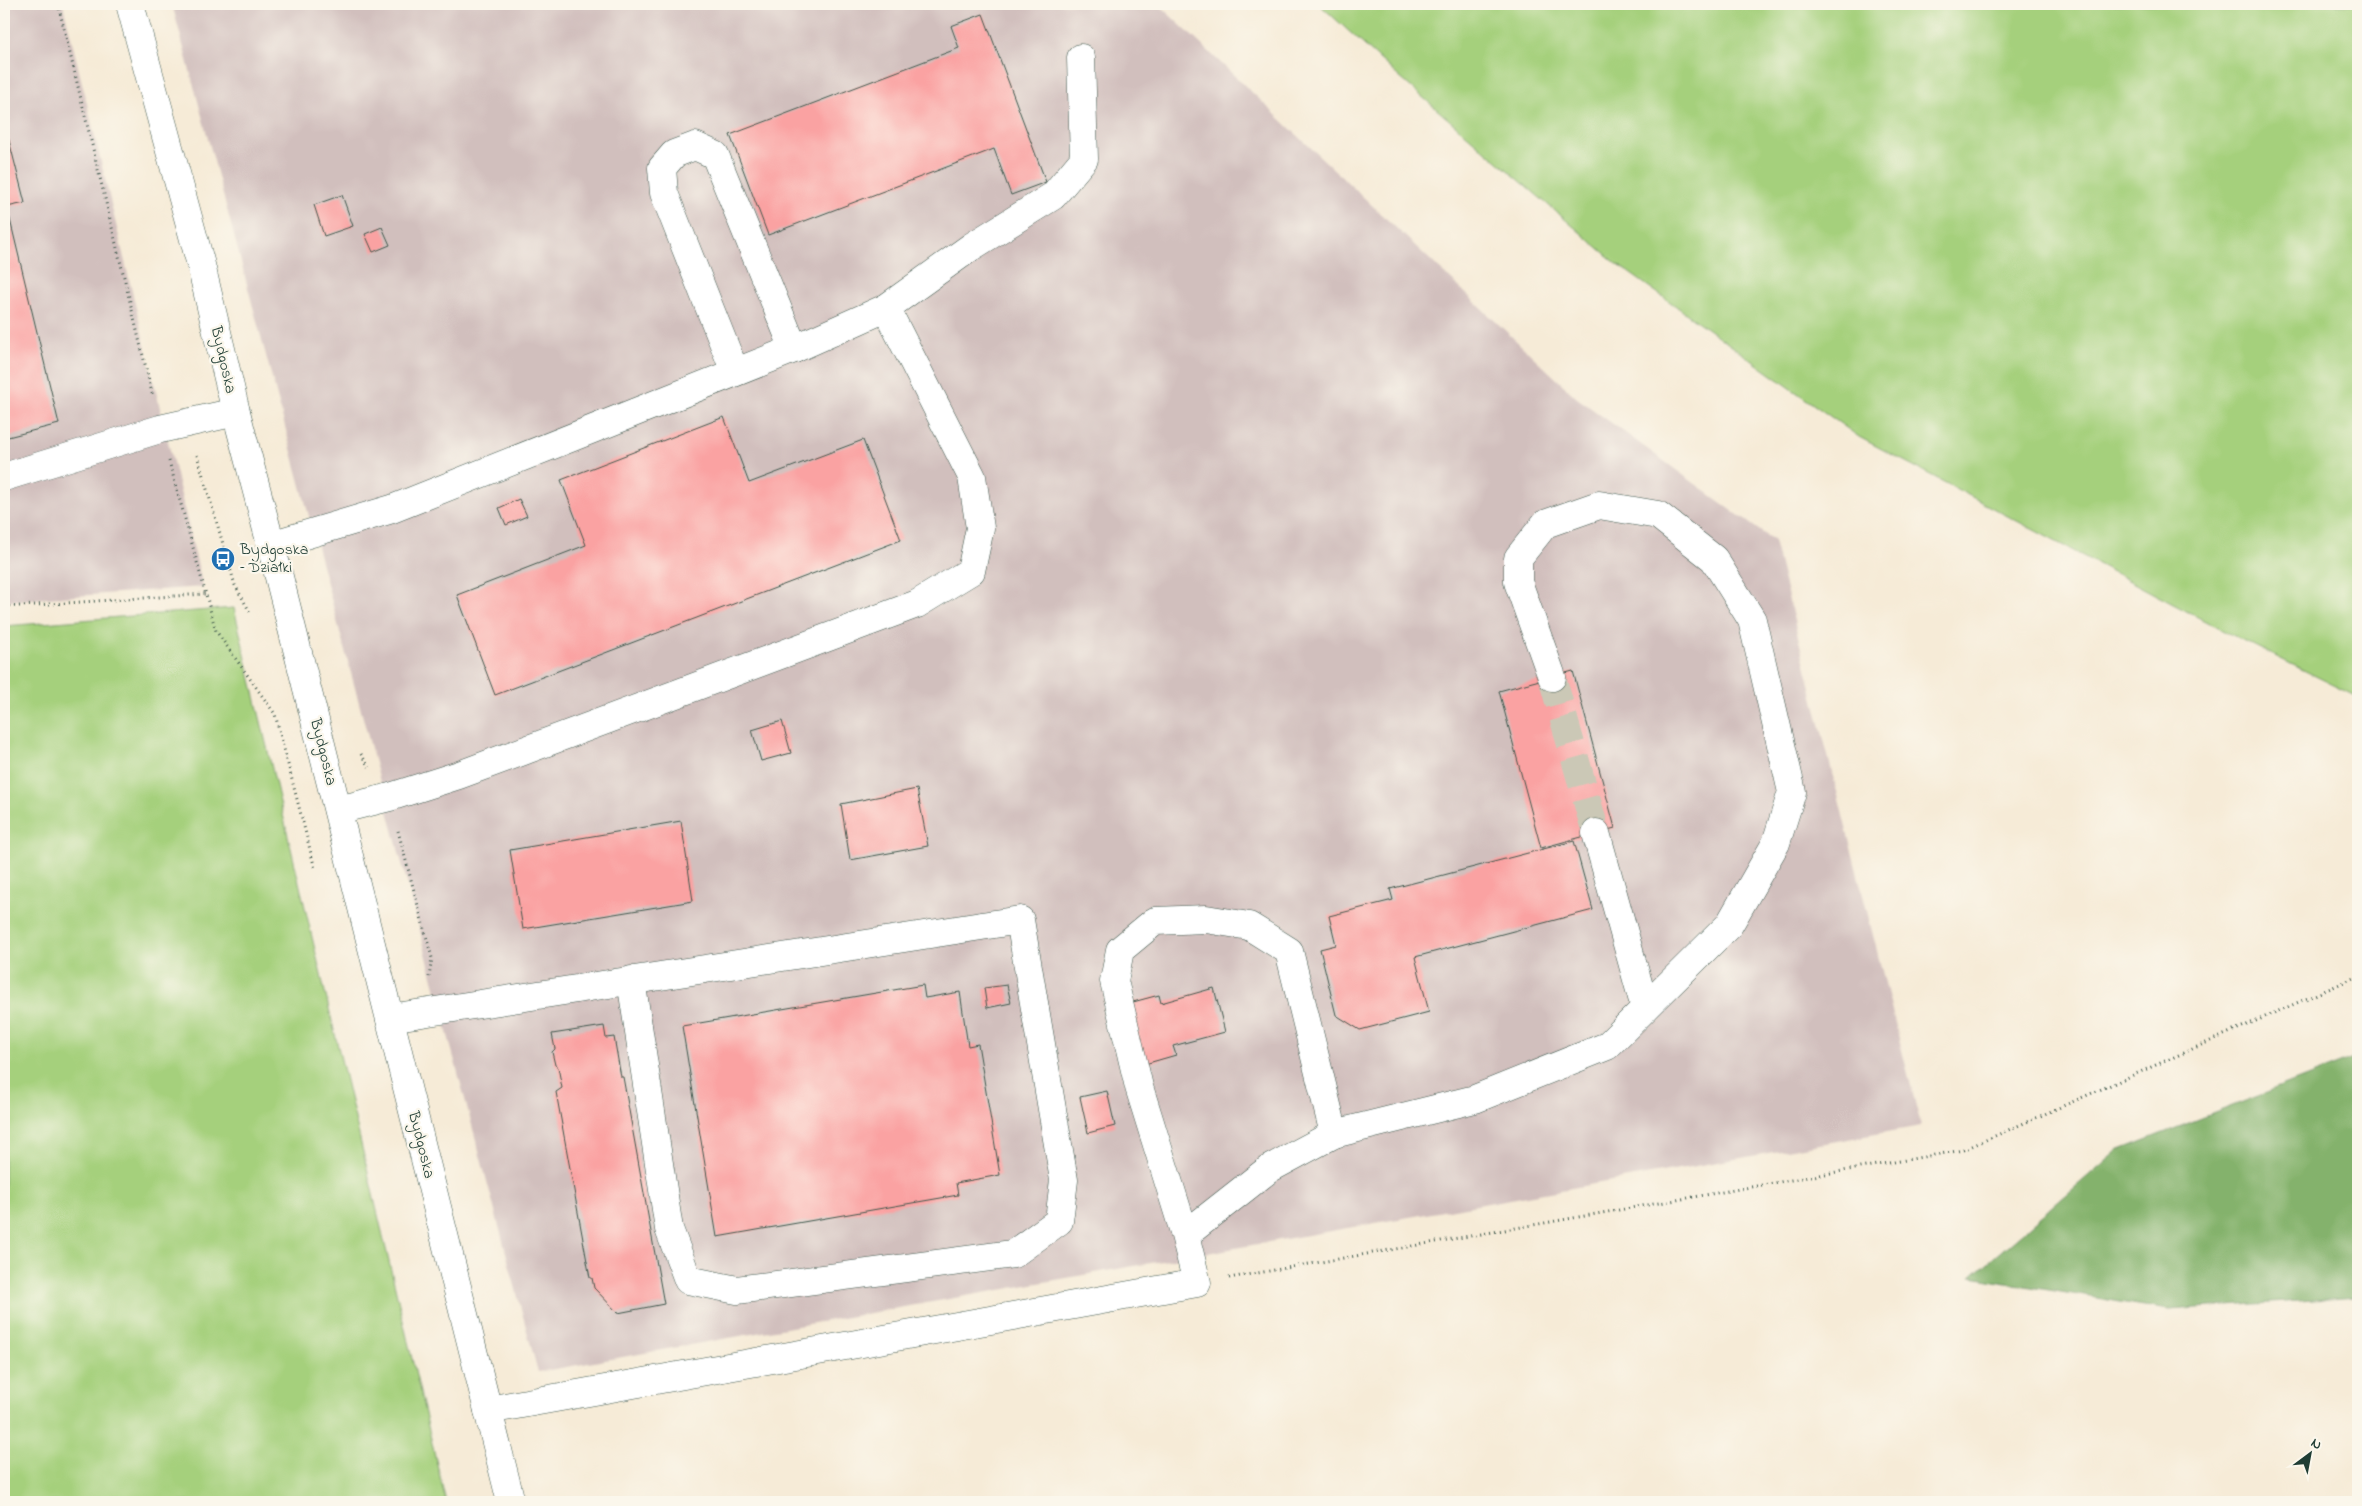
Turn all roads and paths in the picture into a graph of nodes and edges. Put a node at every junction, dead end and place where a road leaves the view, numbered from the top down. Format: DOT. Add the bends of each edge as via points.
graph roads {
  1 [pos="58,4"];
  2 [pos="130,4"];
  3 [pos="1081,58"];
  4 [pos="886,308"];
  5 [pos="794,349"];
  6 [pos="735,372"];
  7 [pos="236,412"];
  8 [pos="160,429"];
  9 [pos="4,476"];
  10 [pos="271,545"];
  11 [pos="205,594"];
  12 [pos="4,607"];
  13 [pos="1552,677"];
  14 [pos="338,810"];
  15 [pos="1596,833"];
  16 [pos="317,877"];
  17 [pos="2358,976"];
  18 [pos="631,980"];
  19 [pos="1645,1008"];
  20 [pos="390,1018"];
  21 [pos="1334,1134"];
  22 [pos="1186,1236"];
  23 [pos="1197,1283"];
  24 [pos="488,1410"];
  25 [pos="511,1502"];
  1 -- 8 [label="path"];
  2 -- 7 [label="street, Bydgoska" via="201,265"];
  3 -- 4 [label="street" via="1084,159 1053,196"];
  4 -- 5 [label="street"];
  4 -- 14 [label="street" via="972,477 980,528 971,571 917,604 459,775"];
  5 -- 6 [label="street"];
  5 -- 6 [label="street" via="715,154 695,146 674,154 662,168 664,193"];
  6 -- 10 [label="street" via="392,509"];
  7 -- 8 [label="street"];
  7 -- 10 [label="street, Bydgoska"];
  8 -- 9 [label="street"];
  8 -- 11 [label="path"];
  10 -- 14 [label="street, Bydgoska"];
  11 -- 12 [label="path"];
  11 -- 16 [label="path" via="216,631 275,714"];
  13 -- 19 [label="street" via="1518,582 1518,558 1545,524 1599,505 1658,515 1714,559 1752,620 1792,792 1776,843 1729,924"];
  14 -- 20 [label="street, Bydgoska"];
  15 -- 19 [label="street"];
  17 -- 23 [label="path" via="1962,1150"];
  18 -- 18 [label="street" via="1020,920 1064,1180 1059,1221 1013,1254 737,1290 688,1280 669,1229"];
  18 -- 20 [label="street"];
  19 -- 21 [label="street" via="1607,1046 1475,1099"];
  20 -- 24 [label="street, Bydgoska"];
  21 -- 22 [label="street" via="1270,1169"];
  21 -- 22 [label="street" via="1289,951 1249,926 1206,919 1155,921 1120,950 1114,981 1139,1087"];
  22 -- 23 [label="street"];
  23 -- 24 [label="street"];
  24 -- 25 [label="street, Bydgoska"];
}
